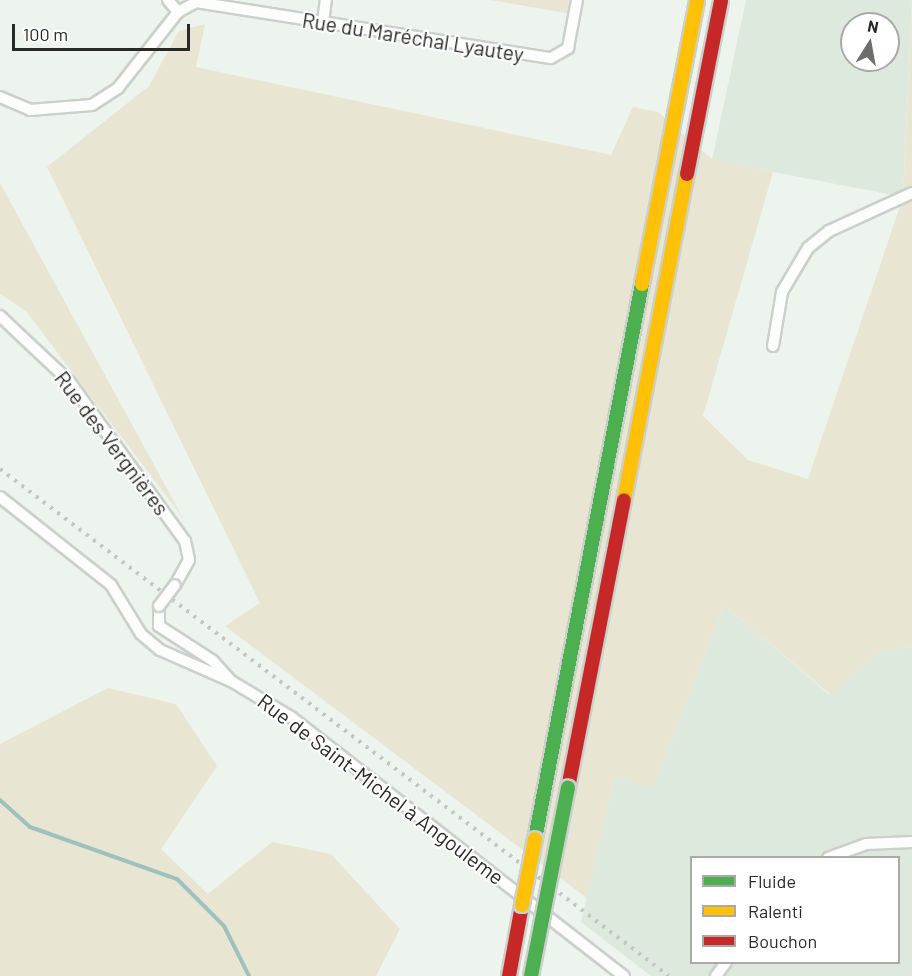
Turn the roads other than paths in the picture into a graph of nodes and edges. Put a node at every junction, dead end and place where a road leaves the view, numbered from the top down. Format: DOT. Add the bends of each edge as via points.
graph roads {
  1 [pos="168,0"];
  2 [pos="326,0"];
  3 [pos="577,0"];
  4 [pos="697,0"];
  5 [pos="721,0"];
  6 [pos="178,12"];
  7 [pos="322,23"];
  8 [pos="0,98"];
  9 [pos="912,193"];
  10 [pos="0,316"];
  11 [pos="773,346"];
  12 [pos="0,497"];
  13 [pos="231,681"];
  14 [pos="912,842"];
  15 [pos="833,856"];
  16 [pos="725,964"];
  17 [pos="509,976"];
  18 [pos="531,976"];
  19 [pos="624,976"];
  20 [pos="716,976"];
  1 -- 6 [label="street"];
  2 -- 7 [label="street"];
  3 -- 7 [label="street, Rue du Maréchal Lyautey" via="568,48 551,58"];
  4 -- 17 [label="highway, bridge"];
  5 -- 18 [label="highway, bridge"];
  6 -- 7 [label="street, Rue du Maréchal Lyautey" via="196,2"];
  6 -- 8 [label="street" via="118,88 92,105 30,110"];
  9 -- 11 [label="street" via="828,231 808,248 783,292"];
  10 -- 13 [label="street, Rue des Vergnières, bridge" via="69,381 185,541 189,560 159,606 159,626 213,661"];
  12 -- 13 [label="street, Rue de Saint-Michel à Angouleme" via="111,585 141,634 160,650"];
  13 -- 19 [label="street, Rue de Saint-Michel à Angouleme" via="291,717 390,791"];
  14 -- 15 [label="street" via="866,844"];
  16 -- 20 [label="street"];
}
